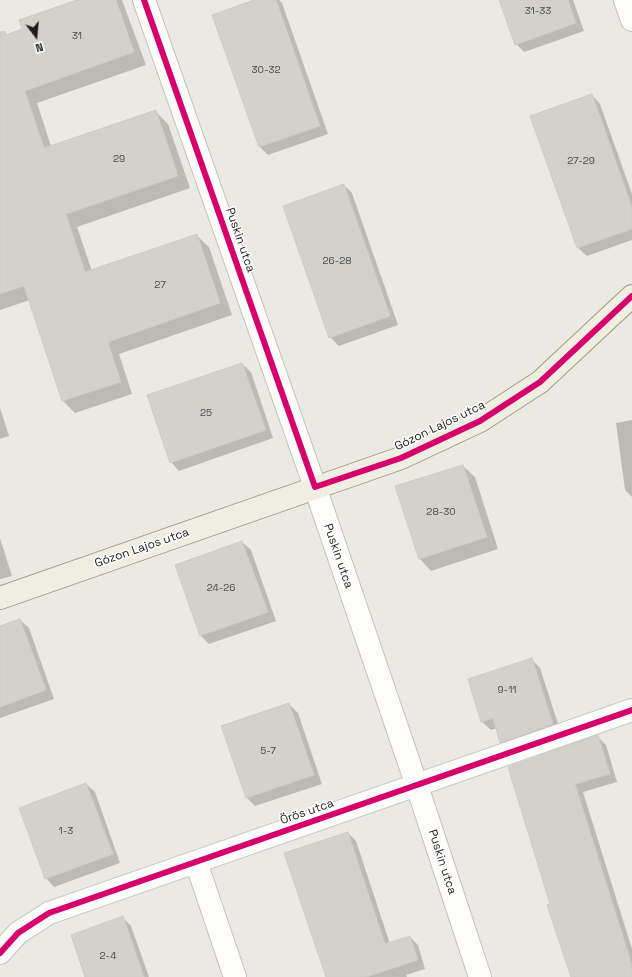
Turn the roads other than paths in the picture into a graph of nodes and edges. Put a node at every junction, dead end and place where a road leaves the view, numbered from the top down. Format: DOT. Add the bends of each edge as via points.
graph roads {
  1 [pos="144,0"];
  2 [pos="625,0"];
  3 [pos="632,20"];
  4 [pos="632,296"];
  5 [pos="315,488"];
  6 [pos="0,598"];
  7 [pos="632,710"];
  8 [pos="417,786"];
  9 [pos="196,862"];
  10 [pos="0,953"];
  11 [pos="235,977"];
  12 [pos="480,977"];
  1 -- 5 [label="street, Puskin utca"];
  2 -- 3 [label="street"];
  4 -- 5 [label="main road, Gózon Lajos utca" via="540,382 480,421 401,458"];
  5 -- 6 [label="main road, Gózon Lajos utca"];
  5 -- 8 [label="street, Puskin utca"];
  7 -- 8 [label="street, Örös utca"];
  8 -- 9 [label="street, Örös utca"];
  8 -- 12 [label="street, Puskin utca"];
  9 -- 10 [label="street, Örös utca" via="48,912 18,933"];
  9 -- 11 [label="street"];
}
